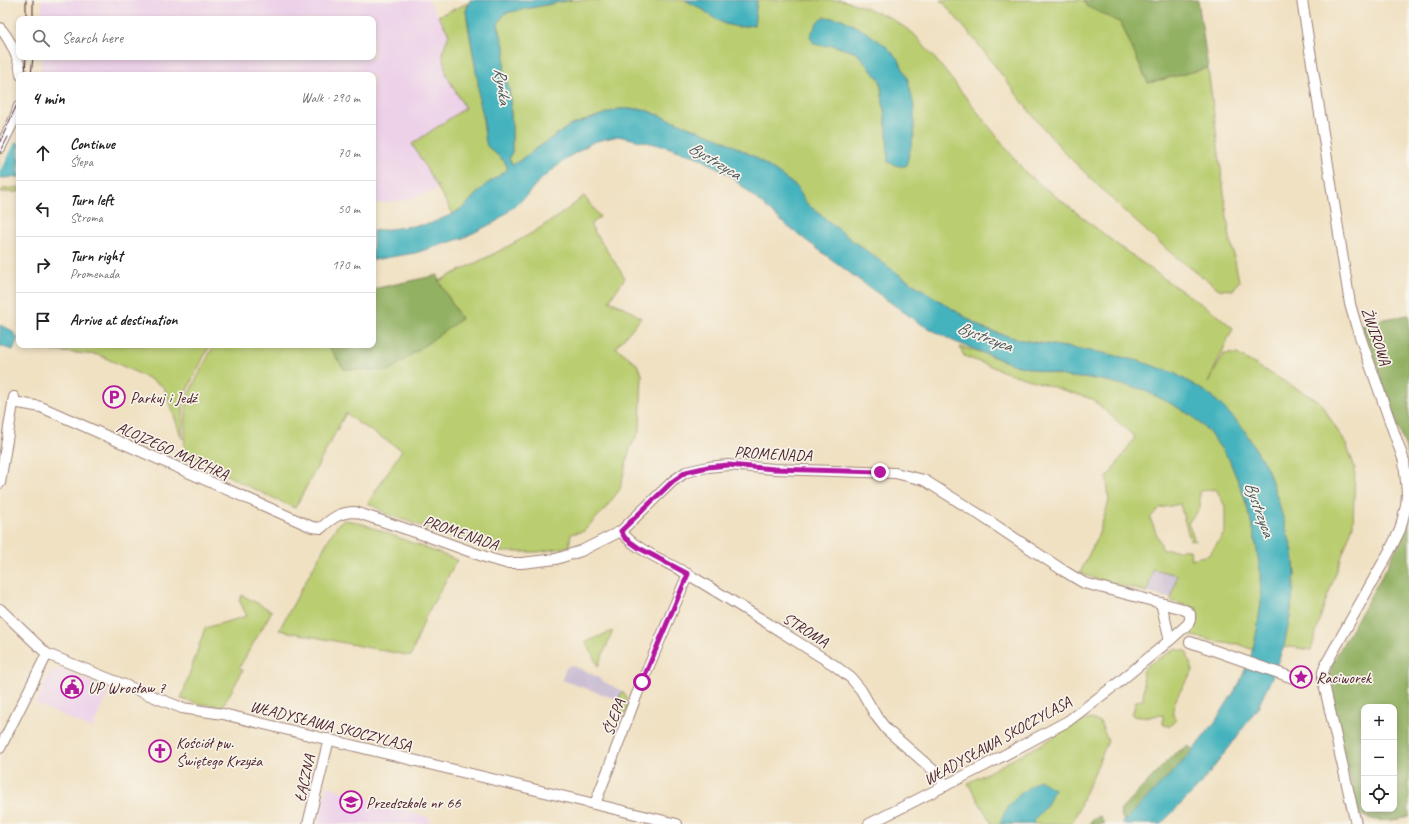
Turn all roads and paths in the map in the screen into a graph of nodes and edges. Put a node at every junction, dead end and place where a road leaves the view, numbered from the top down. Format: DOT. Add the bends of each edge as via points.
graph roads {
  1 [pos="1302,0"];
  2 [pos="0,28"];
  3 [pos="16,57"];
  4 [pos="17,60"];
  5 [pos="21,72"];
  6 [pos="16,113"];
  7 [pos="0,148"];
  8 [pos="0,484"];
  9 [pos="321,528"];
  10 [pos="621,531"];
  11 [pos="688,574"];
  12 [pos="1161,603"];
  13 [pos="0,609"];
  14 [pos="1170,640"];
  15 [pos="1190,642"];
  16 [pos="47,654"];
  17 [pos="1299,680"];
  18 [pos="328,740"];
  19 [pos="0,748"];
  20 [pos="945,786"];
  21 [pos="595,804"];
  22 [pos="308,824"];
  23 [pos="678,824"];
  24 [pos="869,824"];
  25 [pos="1356,824"];
  1 -- 25 [label="street, ŻWIROWA" via="1350,304 1404,461 1407,493 1400,530 1323,672"];
  2 -- 3 [label="street" via="9,39"];
  4 -- 5 [label="street"];
  6 -- 7 [label="street"];
  8 -- 9 [label="street, ALOJZEGO MAJCHRA" via="14,398 41,407 312,527"];
  9 -- 10 [label="street, PROMENADA" via="334,516 355,512 506,563 556,559 581,551"];
  10 -- 11 [label="street, STROMA" via="625,538 639,548"];
  10 -- 12 [label="street, PROMENADA" via="673,481 686,472 708,467 728,465 895,473 924,480 1084,583"];
  11 -- 20 [label="street, STROMA" via="851,678 887,730 940,776"];
  11 -- 21 [label="street, ŚLEPA" via="637,694"];
  12 -- 14 [label="street"];
  12 -- 14 [label="street, PROMENADA" via="1183,609 1190,614 1188,624"];
  13 -- 16 [label="street, WŁADYSŁAWA SKOCZYLASA"];
  14 -- 20 [label="street, WŁADYSŁAWA SKOCZYLASA" via="1068,721"];
  15 -- 17 [label="street"];
  16 -- 18 [label="street, WŁADYSŁAWA SKOCZYLASA" via="182,708 223,714"];
  16 -- 19 [label="street"];
  18 -- 21 [label="street, WŁADYSŁAWA SKOCZYLASA"];
  18 -- 22 [label="street, ŁĄCZNA"];
  20 -- 24 [label="street, WŁADYSŁAWA SKOCZYLASA"];
  21 -- 23 [label="street, WŁADYSŁAWA SKOCZYLASA"];
}
